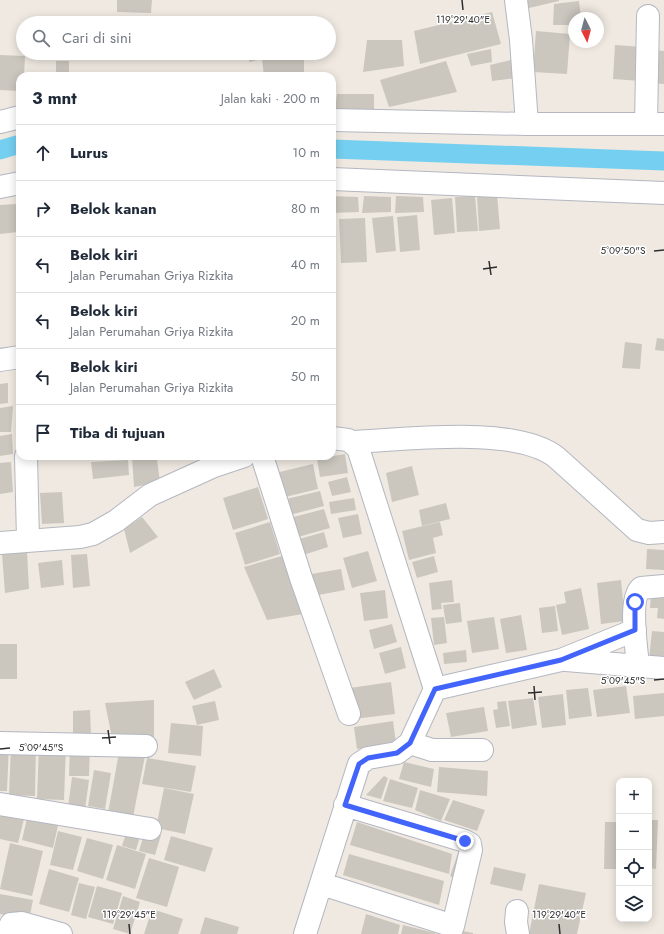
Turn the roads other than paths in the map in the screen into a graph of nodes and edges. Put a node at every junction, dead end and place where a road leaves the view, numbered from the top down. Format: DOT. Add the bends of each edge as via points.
graph roads {
  1 [pos="516,0"];
  2 [pos="648,16"];
  3 [pos="16,118"];
  4 [pos="336,120"];
  5 [pos="0,122"];
  6 [pos="527,124"];
  7 [pos="655,124"];
  8 [pos="336,179"];
  9 [pos="16,184"];
  10 [pos="0,187"];
  11 [pos="664,193"];
  12 [pos="16,358"];
  13 [pos="0,360"];
  14 [pos="342,440"];
  15 [pos="26,460"];
  16 [pos="232,460"];
  17 [pos="263,460"];
  18 [pos="664,532"];
  19 [pos="28,540"];
  20 [pos="0,543"];
  21 [pos="664,586"];
  22 [pos="635,630"];
  23 [pos="561,660"];
  24 [pos="638,667"];
  25 [pos="664,668"];
  26 [pos="435,689"];
  27 [pos="349,714"];
  28 [pos="0,742"];
  29 [pos="410,743"];
  30 [pos="146,746"];
  31 [pos="482,750"];
  32 [pos="0,804"];
  33 [pos="345,805"];
  34 [pos="150,829"];
  35 [pos="322,884"];
  36 [pos="517,911"];
  37 [pos="452,930"];
  38 [pos="6,934"];
  39 [pos="61,934"];
  40 [pos="304,934"];
  41 [pos="518,934"];
  1 -- 6 [label="street"];
  2 -- 7 [label="street"];
  3 -- 5 [label="street"];
  4 -- 6 [label="street"];
  6 -- 7 [label="street"];
  8 -- 11 [label="street"];
  9 -- 10 [label="street"];
  12 -- 13 [label="street"];
  14 -- 18 [label="street" via="455,437 498,439 537,446 556,457 637,530 649,533"];
  14 -- 26 [label="street" via="358,448"];
  15 -- 19 [label="street"];
  16 -- 19 [label="street" via="150,494 116,521 92,534"];
  17 -- 27 [label="street"];
  19 -- 20 [label="street"];
  21 -- 22 [label="street" via="641,588 636,593"];
  22 -- 23 [label="street"];
  22 -- 24 [label="street"];
  23 -- 24 [label="street"];
  23 -- 26 [label="street"];
  24 -- 25 [label="street"];
  26 -- 29 [label="street"];
  28 -- 30 [label="street"];
  29 -- 31 [label="street" via="432,750"];
  29 -- 33 [label="street" via="392,755 362,760"];
  32 -- 34 [label="street"];
  33 -- 35 [label="street"];
  33 -- 37 [label="street" via="470,844 472,850"];
  35 -- 37 [label="street"];
  35 -- 40 [label="street"];
  36 -- 41 [label="street"];
  38 -- 39 [label="street" via="12,924 22,923"];
}
